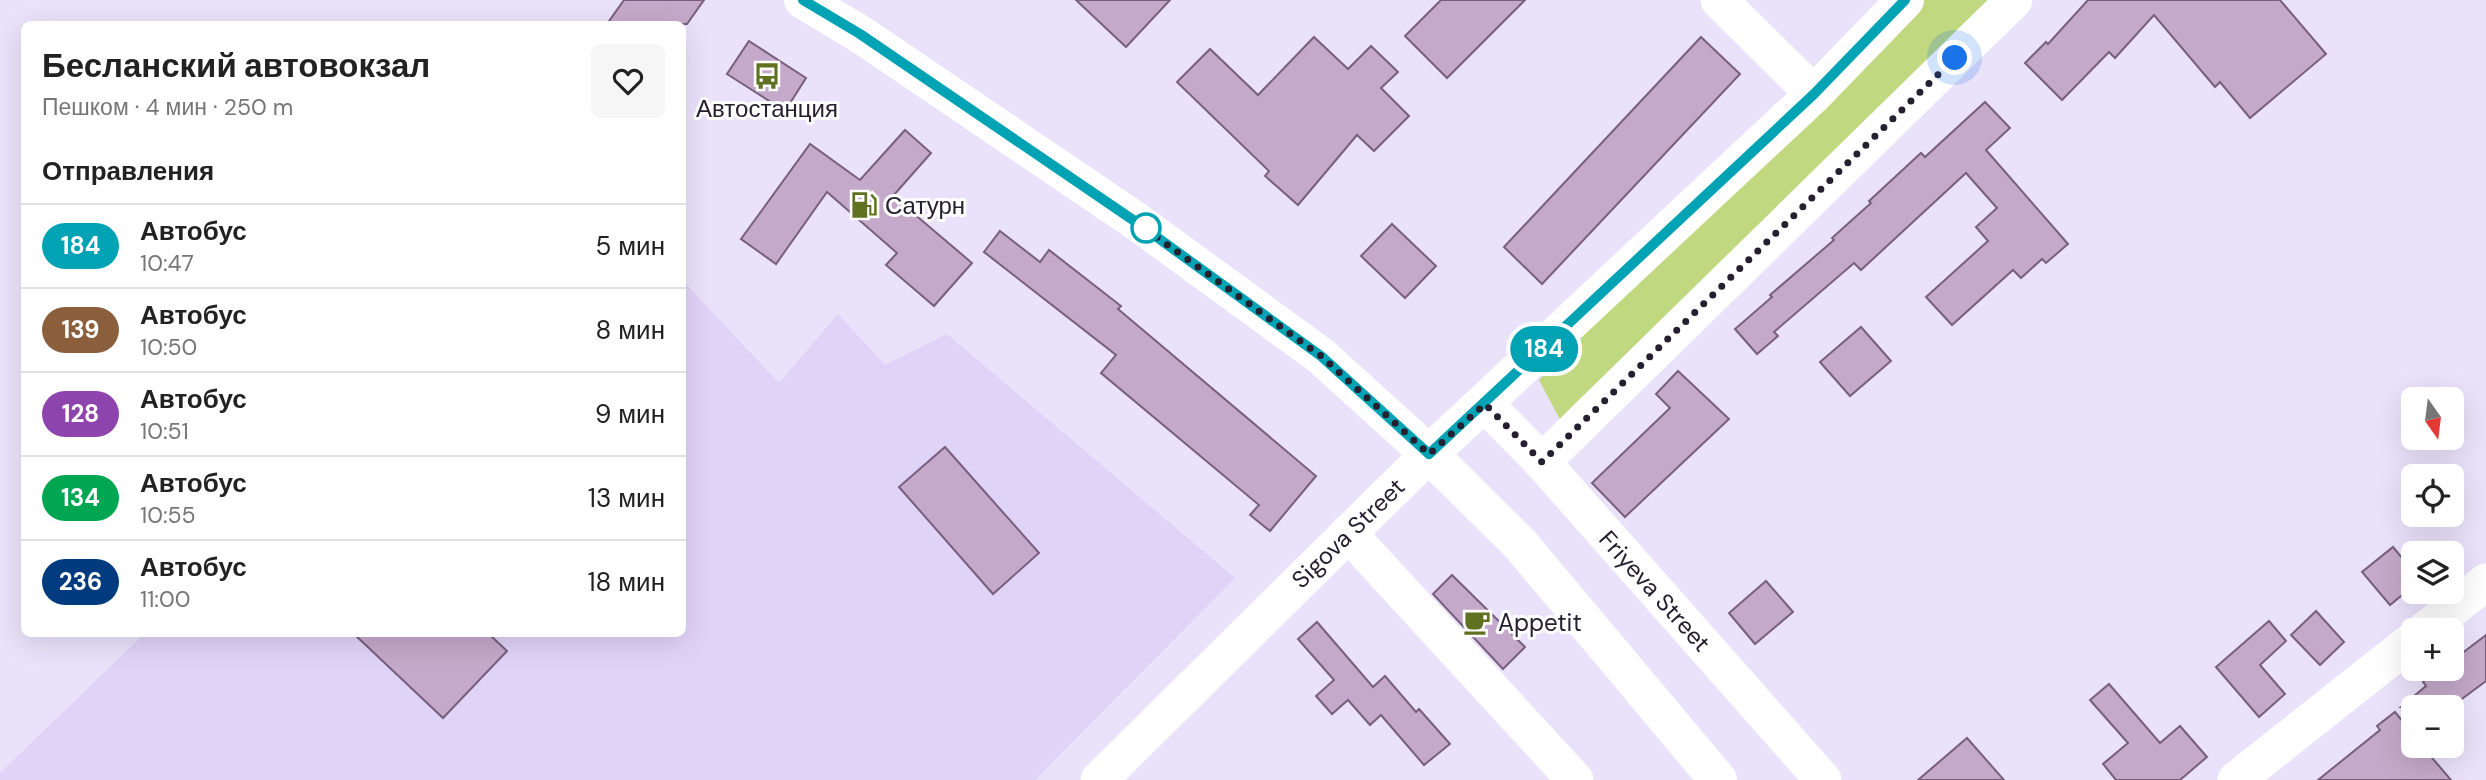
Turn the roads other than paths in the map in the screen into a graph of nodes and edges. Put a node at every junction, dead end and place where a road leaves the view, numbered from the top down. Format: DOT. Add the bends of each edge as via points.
graph roads {
  1 [pos="803,0"];
  2 [pos="1719,0"];
  3 [pos="1905,0"];
  4 [pos="2014,0"];
  5 [pos="1814,94"];
  6 [pos="1485,404"];
  7 [pos="1429,454"];
  8 [pos="1542,462"];
  9 [pos="1348,533"];
  10 [pos="2486,582"];
  11 [pos="2440,618"];
  12 [pos="2401,649"];
  13 [pos="1099,780"];
  14 [pos="1575,780"];
  15 [pos="1718,780"];
  16 [pos="1823,780"];
  17 [pos="2236,780"];
  1 -- 7 [label="main road" via="1136,222 1321,356"];
  2 -- 5 [label="street"];
  3 -- 5 [label="main road, Sigova Street"];
  4 -- 8 [label="street"];
  5 -- 6 [label="main road, Sigova Street"];
  6 -- 7 [label="main road, Sigova Street"];
  6 -- 8 [label="street, Friyeva Street"];
  7 -- 9 [label="street, Sigova Street"];
  7 -- 15 [label="main road" via="1520,544"];
  8 -- 16 [label="street, Friyeva Street"];
  9 -- 13 [label="street, Sigova Street"];
  9 -- 14 [label="street"];
  10 -- 11 [label="street"];
  12 -- 17 [label="street"];
}
